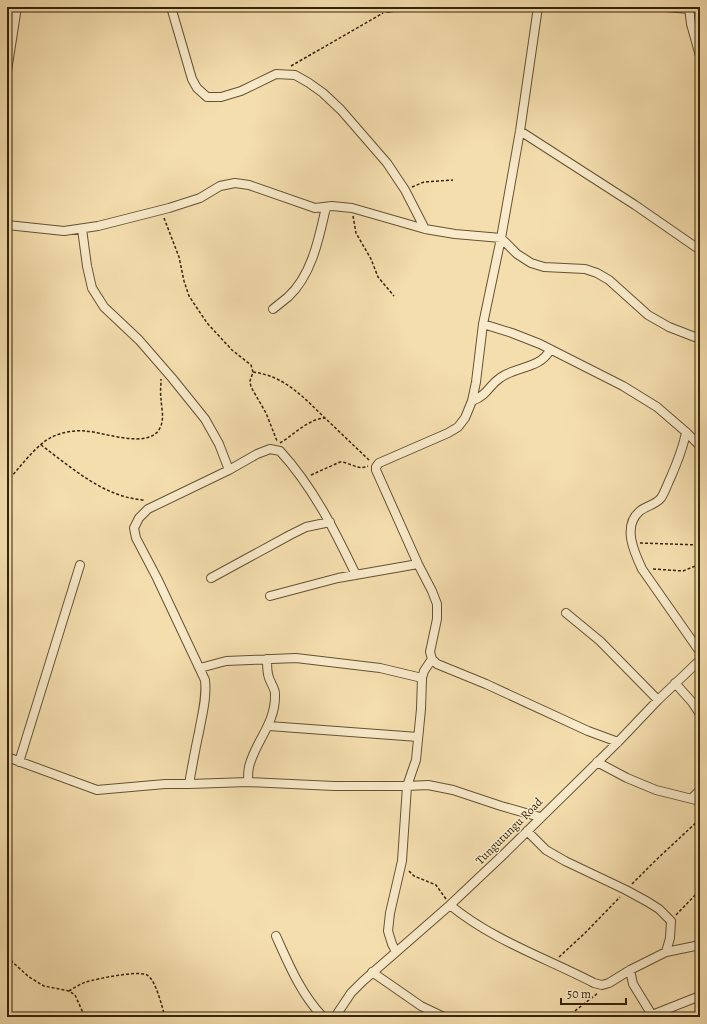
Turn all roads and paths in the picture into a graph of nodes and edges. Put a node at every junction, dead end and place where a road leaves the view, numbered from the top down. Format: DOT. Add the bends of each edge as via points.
graph roads {
  1 [pos="17,7"];
  2 [pos="171,7"];
  3 [pos="403,7"];
  4 [pos="538,7"];
  5 [pos="666,7"];
  6 [pos="386,8"];
  7 [pos="689,8"];
  8 [pos="700,56"];
  9 [pos="290,67"];
  10 [pos="7,72"];
  11 [pos="520,131"];
  12 [pos="453,180"];
  13 [pos="405,190"];
  14 [pos="326,207"];
  15 [pos="352,208"];
  16 [pos="161,210"];
  17 [pos="7,225"];
  18 [pos="82,229"];
  19 [pos="425,229"];
  20 [pos="501,238"];
  21 [pos="700,250"];
  22 [pos="394,296"];
  23 [pos="273,309"];
  24 [pos="483,324"];
  25 [pos="700,339"];
  26 [pos="550,350"];
  27 [pos="161,365"];
  28 [pos="253,372"];
  29 [pos="472,401"];
  30 [pos="326,418"];
  31 [pos="686,432"];
  32 [pos="41,445"];
  33 [pos="700,446"];
  34 [pos="229,470"];
  35 [pos="302,480"];
  36 [pos="7,482"];
  37 [pos="150,501"];
  38 [pos="330,522"];
  39 [pos="632,543"];
  40 [pos="700,545"];
  41 [pos="418,564"];
  42 [pos="700,564"];
  43 [pos="80,565"];
  44 [pos="642,569"];
  45 [pos="356,575"];
  46 [pos="211,578"];
  47 [pos="270,596"];
  48 [pos="566,613"];
  49 [pos="700,652"];
  50 [pos="267,659"];
  51 [pos="432,659"];
  52 [pos="700,660"];
  53 [pos="200,668"];
  54 [pos="422,678"];
  55 [pos="675,683"];
  56 [pos="658,700"];
  57 [pos="700,714"];
  58 [pos="269,726"];
  59 [pos="418,737"];
  60 [pos="618,742"];
  61 [pos="7,757"];
  62 [pos="19,762"];
  63 [pos="597,762"];
  64 [pos="248,782"];
  65 [pos="189,784"];
  66 [pos="407,786"];
  67 [pos="700,790"];
  68 [pos="696,799"];
  69 [pos="540,817"];
  70 [pos="700,819"];
  71 [pos="527,831"];
  72 [pos="402,861"];
  73 [pos="626,890"];
  74 [pos="700,890"];
  75 [pos="450,905"];
  76 [pos="671,921"];
  77 [pos="276,936"];
  78 [pos="700,944"];
  79 [pos="396,952"];
  80 [pos="666,952"];
  81 [pos="7,957"];
  82 [pos="553,963"];
  83 [pos="630,970"];
  84 [pos="372,972"];
  85 [pos="69,991"];
  86 [pos="598,993"];
  87 [pos="700,996"];
  88 [pos="653,1016"];
  89 [pos="85,1017"];
  90 [pos="165,1017"];
  91 [pos="323,1017"];
  92 [pos="335,1017"];
  93 [pos="444,1017"];
  94 [pos="567,1017"];
  1 -- 10 [label="street"];
  2 -- 13 [label="street" via="192,79 207,97 221,97 241,91 276,74 295,75 323,93 341,110 386,163"];
  3 -- 6 [label="lane"];
  4 -- 11 [label="street"];
  5 -- 7 [label="street"];
  6 -- 9 [label="path"];
  7 -- 8 [label="street"];
  11 -- 20 [label="street"];
  11 -- 21 [label="street"];
  12 -- 13 [label="path" via="424,182"];
  13 -- 19 [label="street"];
  14 -- 15 [label="street"];
  14 -- 16 [label="street" via="316,208 235,183 220,186 200,198"];
  14 -- 23 [label="street" via="310,264 300,282"];
  15 -- 19 [label="street"];
  15 -- 22 [label="path" via="356,233 372,259 378,278"];
  16 -- 18 [label="street"];
  16 -- 28 [label="path" via="179,257 189,296 207,323 251,366"];
  17 -- 18 [label="street" via="64,231"];
  18 -- 27 [label="street" via="92,288 104,307"];
  19 -- 20 [label="street"];
  20 -- 24 [label="street"];
  20 -- 25 [label="street" via="517,254 531,263 544,267 585,269 597,273 609,280 648,315 669,327"];
  24 -- 26 [label="street" via="512,333"];
  24 -- 29 [label="street"];
  26 -- 29 [label="street" via="541,361 499,378 484,395"];
  26 -- 31 [label="street" via="623,386 657,407"];
  27 -- 32 [label="path" via="160,397 163,414 160,428 152,436 143,439 119,437 85,430 51,437"];
  27 -- 34 [label="street" via="205,419 219,444"];
  28 -- 30 [label="path" via="266,374 290,386"];
  28 -- 30 [label="path" via="251,387 266,413 278,445 310,422"];
  29 -- 41 [label="street" via="458,427 379,463 376,467"];
  30 -- 35 [label="path" via="373,463 359,468 340,462"];
  31 -- 33 [label="street"];
  31 -- 39 [label="street" via="679,460 666,489 655,504 640,511 634,520 630,534"];
  32 -- 36 [label="path"];
  32 -- 37 [label="path" via="105,489 122,497"];
  34 -- 35 [label="street" via="270,449 280,451"];
  34 -- 53 [label="street" via="148,509 134,528 136,538"];
  35 -- 38 [label="street"];
  38 -- 45 [label="street"];
  38 -- 46 [label="street" via="306,527 290,534"];
  39 -- 40 [label="path"];
  39 -- 44 [label="street"];
  41 -- 45 [label="street"];
  41 -- 51 [label="street" via="437,604 437,619 430,652"];
  42 -- 44 [label="path" via="683,571"];
  43 -- 62 [label="street"];
  44 -- 49 [label="street"];
  45 -- 47 [label="street"];
  48 -- 56 [label="street" via="600,641"];
  50 -- 53 [label="street" via="226,661"];
  50 -- 54 [label="street" via="296,658 356,665"];
  50 -- 58 [label="street" via="268,675 276,694"];
  51 -- 54 [label="street"];
  51 -- 60 [label="street" via="437,664 588,732"];
  52 -- 55 [label="street, Tungutungu Road"];
  53 -- 65 [label="street" via="206,691"];
  54 -- 59 [label="street"];
  55 -- 56 [label="street, Tungutungu Road"];
  55 -- 57 [label="street"];
  56 -- 60 [label="street, Tungutungu Road"];
  58 -- 59 [label="street"];
  58 -- 64 [label="street" via="252,758"];
  59 -- 66 [label="street" via="416,760"];
  60 -- 63 [label="street, Tungutungu Road"];
  61 -- 62 [label="street"];
  62 -- 65 [label="street" via="97,790"];
  63 -- 68 [label="street" via="656,790"];
  63 -- 69 [label="street, Tungutungu Road"];
  64 -- 65 [label="street"];
  64 -- 66 [label="street"];
  66 -- 69 [label="street" via="428,785 446,789"];
  66 -- 72 [label="street"];
  67 -- 68 [label="street"];
  69 -- 71 [label="street, Tungutungu Road"];
  70 -- 73 [label="path"];
  71 -- 73 [label="street" via="546,850"];
  71 -- 75 [label="street, Tungutungu Road"];
  72 -- 75 [label="path" via="414,876 436,885"];
  72 -- 79 [label="street" via="388,931"];
  73 -- 76 [label="street" via="659,909"];
  73 -- 82 [label="path"];
  74 -- 76 [label="path"];
  75 -- 79 [label="street, Tungutungu Road"];
  75 -- 82 [label="street" via="480,927"];
  76 -- 80 [label="street"];
  77 -- 91 [label="street" via="305,995"];
  78 -- 80 [label="street"];
  79 -- 84 [label="street, Tungutungu Road"];
  80 -- 83 [label="street"];
  81 -- 85 [label="path" via="29,977 44,986"];
  82 -- 83 [label="street" via="594,984 602,985"];
  83 -- 88 [label="street" via="633,984"];
  84 -- 92 [label="street, Tungutungu Road" via="351,993"];
  84 -- 93 [label="street" via="421,1006"];
  85 -- 89 [label="path" via="76,995"];
  85 -- 90 [label="path" via="96,979 137,973 147,975 153,982"];
  86 -- 94 [label="path"];
  87 -- 88 [label="street"];
}
